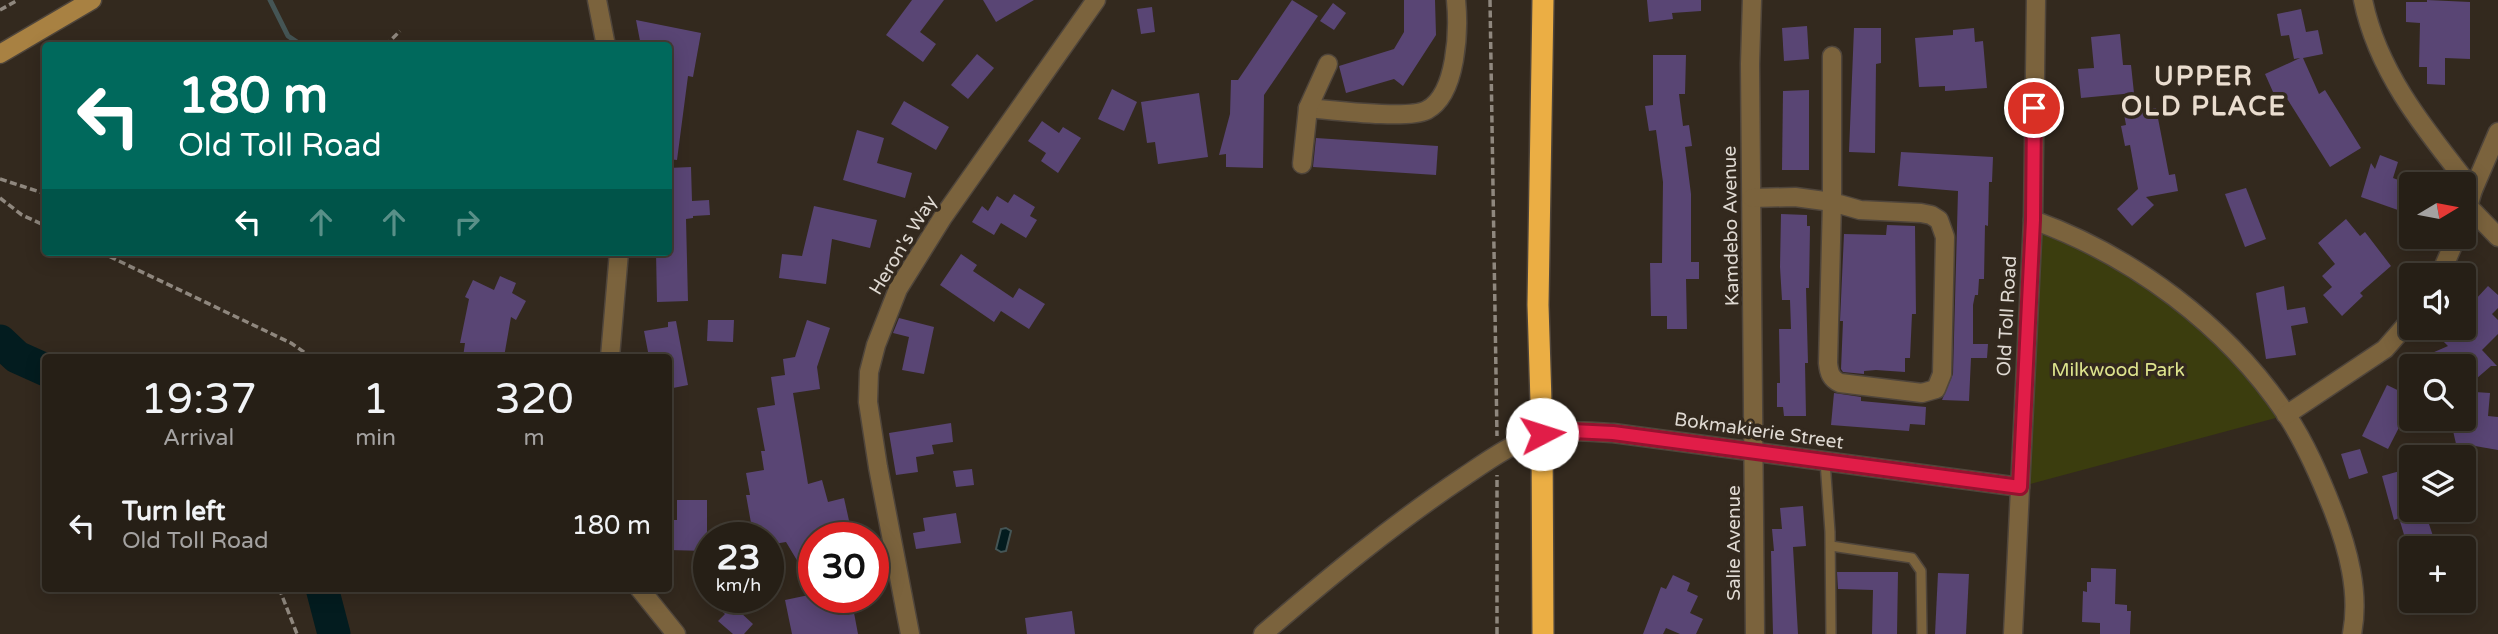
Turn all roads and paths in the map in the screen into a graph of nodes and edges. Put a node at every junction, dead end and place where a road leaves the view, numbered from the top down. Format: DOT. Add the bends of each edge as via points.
graph roads {
  1 [pos="18,0"];
  2 [pos="92,0"];
  3 [pos="597,0"];
  4 [pos="1096,0"];
  5 [pos="1457,0"];
  6 [pos="1490,0"];
  7 [pos="1544,0"];
  8 [pos="1752,0"];
  9 [pos="2036,0"];
  10 [pos="2363,0"];
  11 [pos="0,10"];
  12 [pos="400,31"];
  13 [pos="389,42"];
  14 [pos="605,42"];
  15 [pos="0,54"];
  16 [pos="1832,56"];
  17 [pos="1328,64"];
  18 [pos="1308,108"];
  19 [pos="2498,132"];
  20 [pos="1302,164"];
  21 [pos="2448,172"];
  22 [pos="0,180"];
  23 [pos="2476,188"];
  24 [pos="42,193"];
  25 [pos="0,198"];
  26 [pos="1752,198"];
  27 [pos="1832,202"];
  28 [pos="2476,213"];
  29 [pos="2033,220"];
  30 [pos="42,224"];
  31 [pos="2498,237"];
  32 [pos="108,256"];
  33 [pos="619,256"];
  34 [pos="2399,333"];
  35 [pos="306,354"];
  36 [pos="610,354"];
  37 [pos="2286,415"];
  38 [pos="1542,434"];
  39 [pos="1754,451"];
  40 [pos="1497,454"];
  41 [pos="1825,461"];
  42 [pos="2020,487"];
  43 [pos="1831,547"];
  44 [pos="281,592"];
  45 [pos="642,592"];
  46 [pos="297,634"];
  47 [pos="676,634"];
  48 [pos="910,634"];
  49 [pos="1263,634"];
  50 [pos="1497,634"];
  51 [pos="1543,634"];
  52 [pos="1755,634"];
  53 [pos="1831,634"];
  54 [pos="1922,634"];
  55 [pos="2013,634"];
  56 [pos="2352,634"];
  1 -- 11 [label="path"];
  2 -- 15 [label="street"];
  3 -- 14 [label="street"];
  4 -- 48 [label="street, Heron's Way" via="936,228 898,289 876,345 868,402"];
  5 -- 18 [label="street" via="1456,55 1439,97 1429,109 1398,114"];
  6 -- 40 [label="path"];
  7 -- 38 [label="highway" via="1538,305"];
  8 -- 26 [label="street, Kamdebo Avenue"];
  9 -- 29 [label="street, Old Toll Road"];
  10 -- 21 [label="street" via="2393,80"];
  12 -- 13 [label="path"];
  16 -- 27 [label="street"];
  17 -- 18 [label="street"];
  18 -- 20 [label="street"];
  19 -- 23 [label="street"];
  22 -- 24 [label="path"];
  25 -- 30 [label="path"];
  26 -- 27 [label="street"];
  26 -- 39 [label="street, Kamdebo Avenue"];
  27 -- 27 [label="street" via="1860,210 1920,213 1939,220 1945,237 1942,374 1936,389 1922,393 1840,383 1829,372"];
  28 -- 31 [label="street"];
  29 -- 37 [label="street" via="2061,230 2167,291 2210,326"];
  29 -- 42 [label="street, Old Toll Road"];
  32 -- 35 [label="path"];
  33 -- 36 [label="street"];
  34 -- 37 [label="street" via="2385,349"];
  37 -- 56 [label="street" via="2318,473 2350,560 2355,593"];
  38 -- 39 [label="street, Bokmakierie Street" via="1613,433"];
  38 -- 40 [label="street, Bokmakierie Street"];
  38 -- 51 [label="highway"];
  39 -- 41 [label="street, Bokmakierie Street"];
  39 -- 52 [label="street, Salie Avenue"];
  40 -- 49 [label="street, Bokmakierie Street" via="1340,567"];
  40 -- 50 [label="path"];
  41 -- 42 [label="street, Bokmakierie Street"];
  41 -- 43 [label="lane"];
  42 -- 55 [label="street, Old Toll Road"];
  43 -- 53 [label="lane"];
  43 -- 54 [label="lane" via="1912,558 1921,571"];
  44 -- 46 [label="path"];
  45 -- 47 [label="street"];
}
